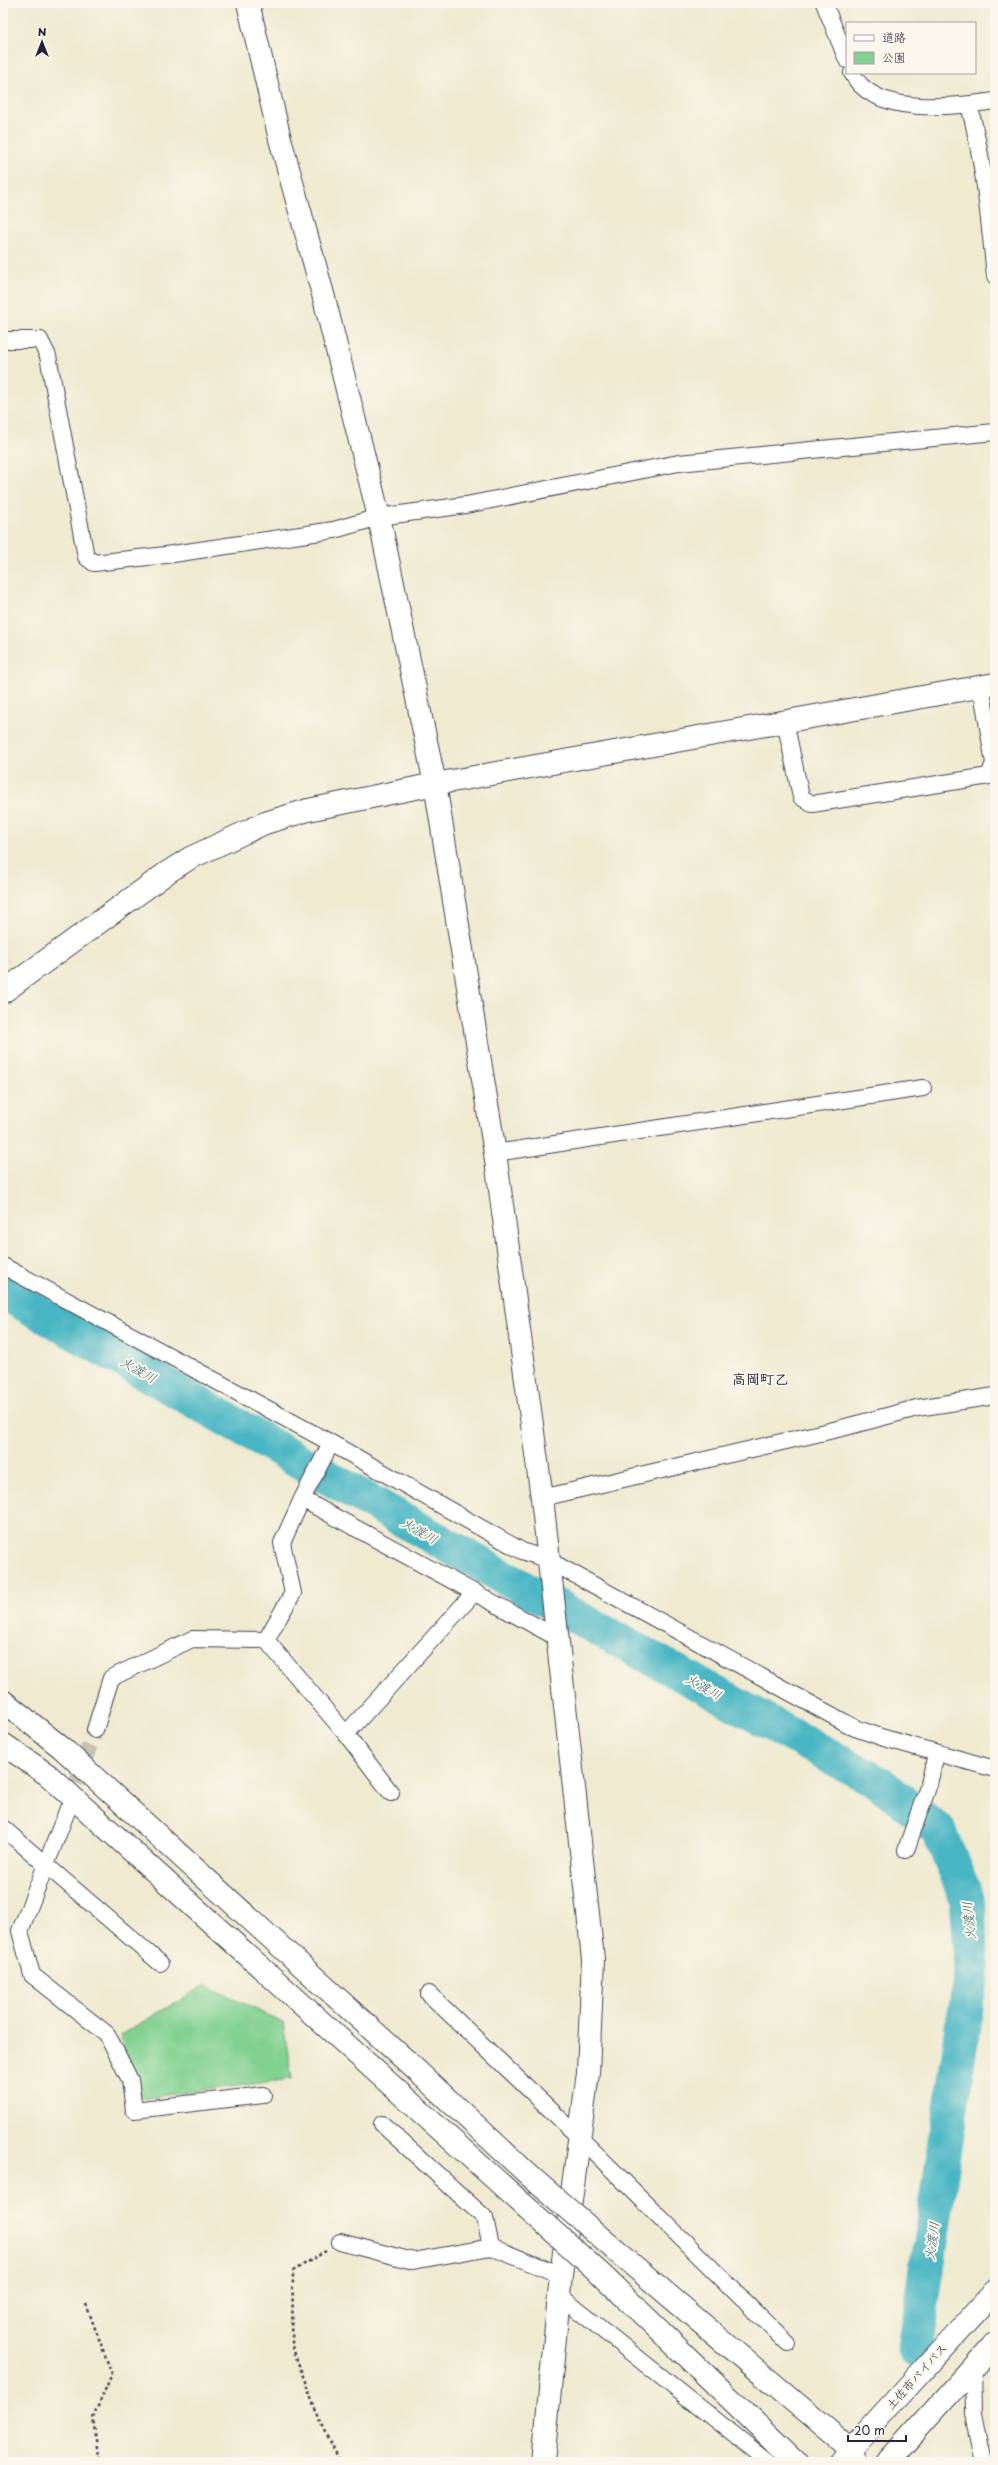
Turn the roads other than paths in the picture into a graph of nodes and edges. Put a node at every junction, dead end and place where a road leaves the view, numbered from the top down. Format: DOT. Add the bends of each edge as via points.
graph roads {
  1 [pos="248,3"];
  2 [pos="824,3"];
  3 [pos="846,58"];
  4 [pos="853,74"];
  5 [pos="995,101"];
  6 [pos="969,104"];
  7 [pos="995,276"];
  8 [pos="3,340"];
  9 [pos="995,432"];
  10 [pos="379,517"];
  11 [pos="988,685"];
  12 [pos="785,721"];
  13 [pos="435,784"];
  14 [pos="3,992"];
  15 [pos="924,1088"];
  16 [pos="495,1153"];
  17 [pos="3,1266"];
  18 [pos="995,1396"];
  19 [pos="328,1448"];
  20 [pos="305,1493"];
  21 [pos="542,1498"];
  22 [pos="548,1565"];
  23 [pos="474,1592"];
  24 [pos="555,1629"];
  25 [pos="266,1640"];
  26 [pos="3,1702"];
  27 [pos="95,1730"];
  28 [pos="346,1734"];
  29 [pos="3,1744"];
  30 [pos="936,1754"];
  31 [pos="995,1769"];
  32 [pos="391,1793"];
  33 [pos="67,1811"];
  34 [pos="3,1828"];
  35 [pos="906,1850"];
  36 [pos="45,1866"];
  37 [pos="160,1963"];
  38 [pos="430,1994"];
  39 [pos="263,2095"];
  40 [pos="382,2124"];
  41 [pos="580,2137"];
  42 [pos="340,2242"];
  43 [pos="492,2247"];
  44 [pos="561,2286"];
  45 [pos="995,2291"];
  46 [pos="995,2343"];
  47 [pos="788,2344"];
  48 [pos="969,2370"];
  49 [pos="848,2458"];
  50 [pos="891,2458"];
  51 [pos="543,2462"];
  52 [pos="768,2462"];
  53 [pos="796,2462"];
  54 [pos="984,2462"];
  1 -- 10 [label="main road" via="280,139 324,298"];
  2 -- 3 [label="street"];
  4 -- 6 [label="street" via="866,91 890,101 946,106"];
  5 -- 6 [label="street"];
  6 -- 7 [label="street" via="985,178"];
  8 -- 10 [label="street" via="40,340 48,356 86,557 94,563 334,530"];
  9 -- 10 [label="street" via="679,463 466,505"];
  10 -- 13 [label="main road"];
  11 -- 12 [label="main road"];
  11 -- 12 [label="street" via="994,763 989,776 812,804 801,797"];
  12 -- 13 [label="main road"];
  13 -- 14 [label="main road" via="308,810 265,823 225,841 190,858 145,887 31,974"];
  13 -- 16 [label="main road"];
  15 -- 16 [label="street"];
  16 -- 21 [label="main road"];
  17 -- 19 [label="street"];
  18 -- 21 [label="street" via="917,1408 835,1430"];
  19 -- 20 [label="street"];
  19 -- 22 [label="street"];
  20 -- 23 [label="street"];
  20 -- 25 [label="street" via="282,1543 293,1593"];
  21 -- 22 [label="main road"];
  22 -- 24 [label="main road"];
  22 -- 30 [label="street" via="855,1728"];
  23 -- 24 [label="street"];
  23 -- 28 [label="street"];
  24 -- 41 [label="main road" via="593,1959 588,2073"];
  25 -- 27 [label="street" via="192,1639 112,1678"];
  25 -- 28 [label="street"];
  26 -- 49 [label="main road, bridge" via="62,1748 531,2177"];
  28 -- 32 [label="street"];
  29 -- 53 [label="main road, bridge" via="48,1775 604,2277"];
  30 -- 31 [label="street"];
  30 -- 35 [label="street" via="929,1784"];
  33 -- 36 [label="street"];
  34 -- 36 [label="street"];
  36 -- 37 [label="street"];
  36 -- 39 [label="street" via="20,1931 32,1975 107,2034 130,2080 134,2110"];
  38 -- 41 [label="street"];
  40 -- 43 [label="street" via="485,2218"];
  41 -- 44 [label="main road"];
  41 -- 47 [label="street"];
  42 -- 43 [label="street" via="413,2261"];
  43 -- 44 [label="street"];
  44 -- 51 [label="main road"];
  44 -- 52 [label="street"];
  45 -- 49 [label="main road, 土佐市バイパス" via="885,2411"];
  46 -- 48 [label="main road"];
  48 -- 50 [label="main road"];
  48 -- 54 [label="street" via="974,2414"];
}
